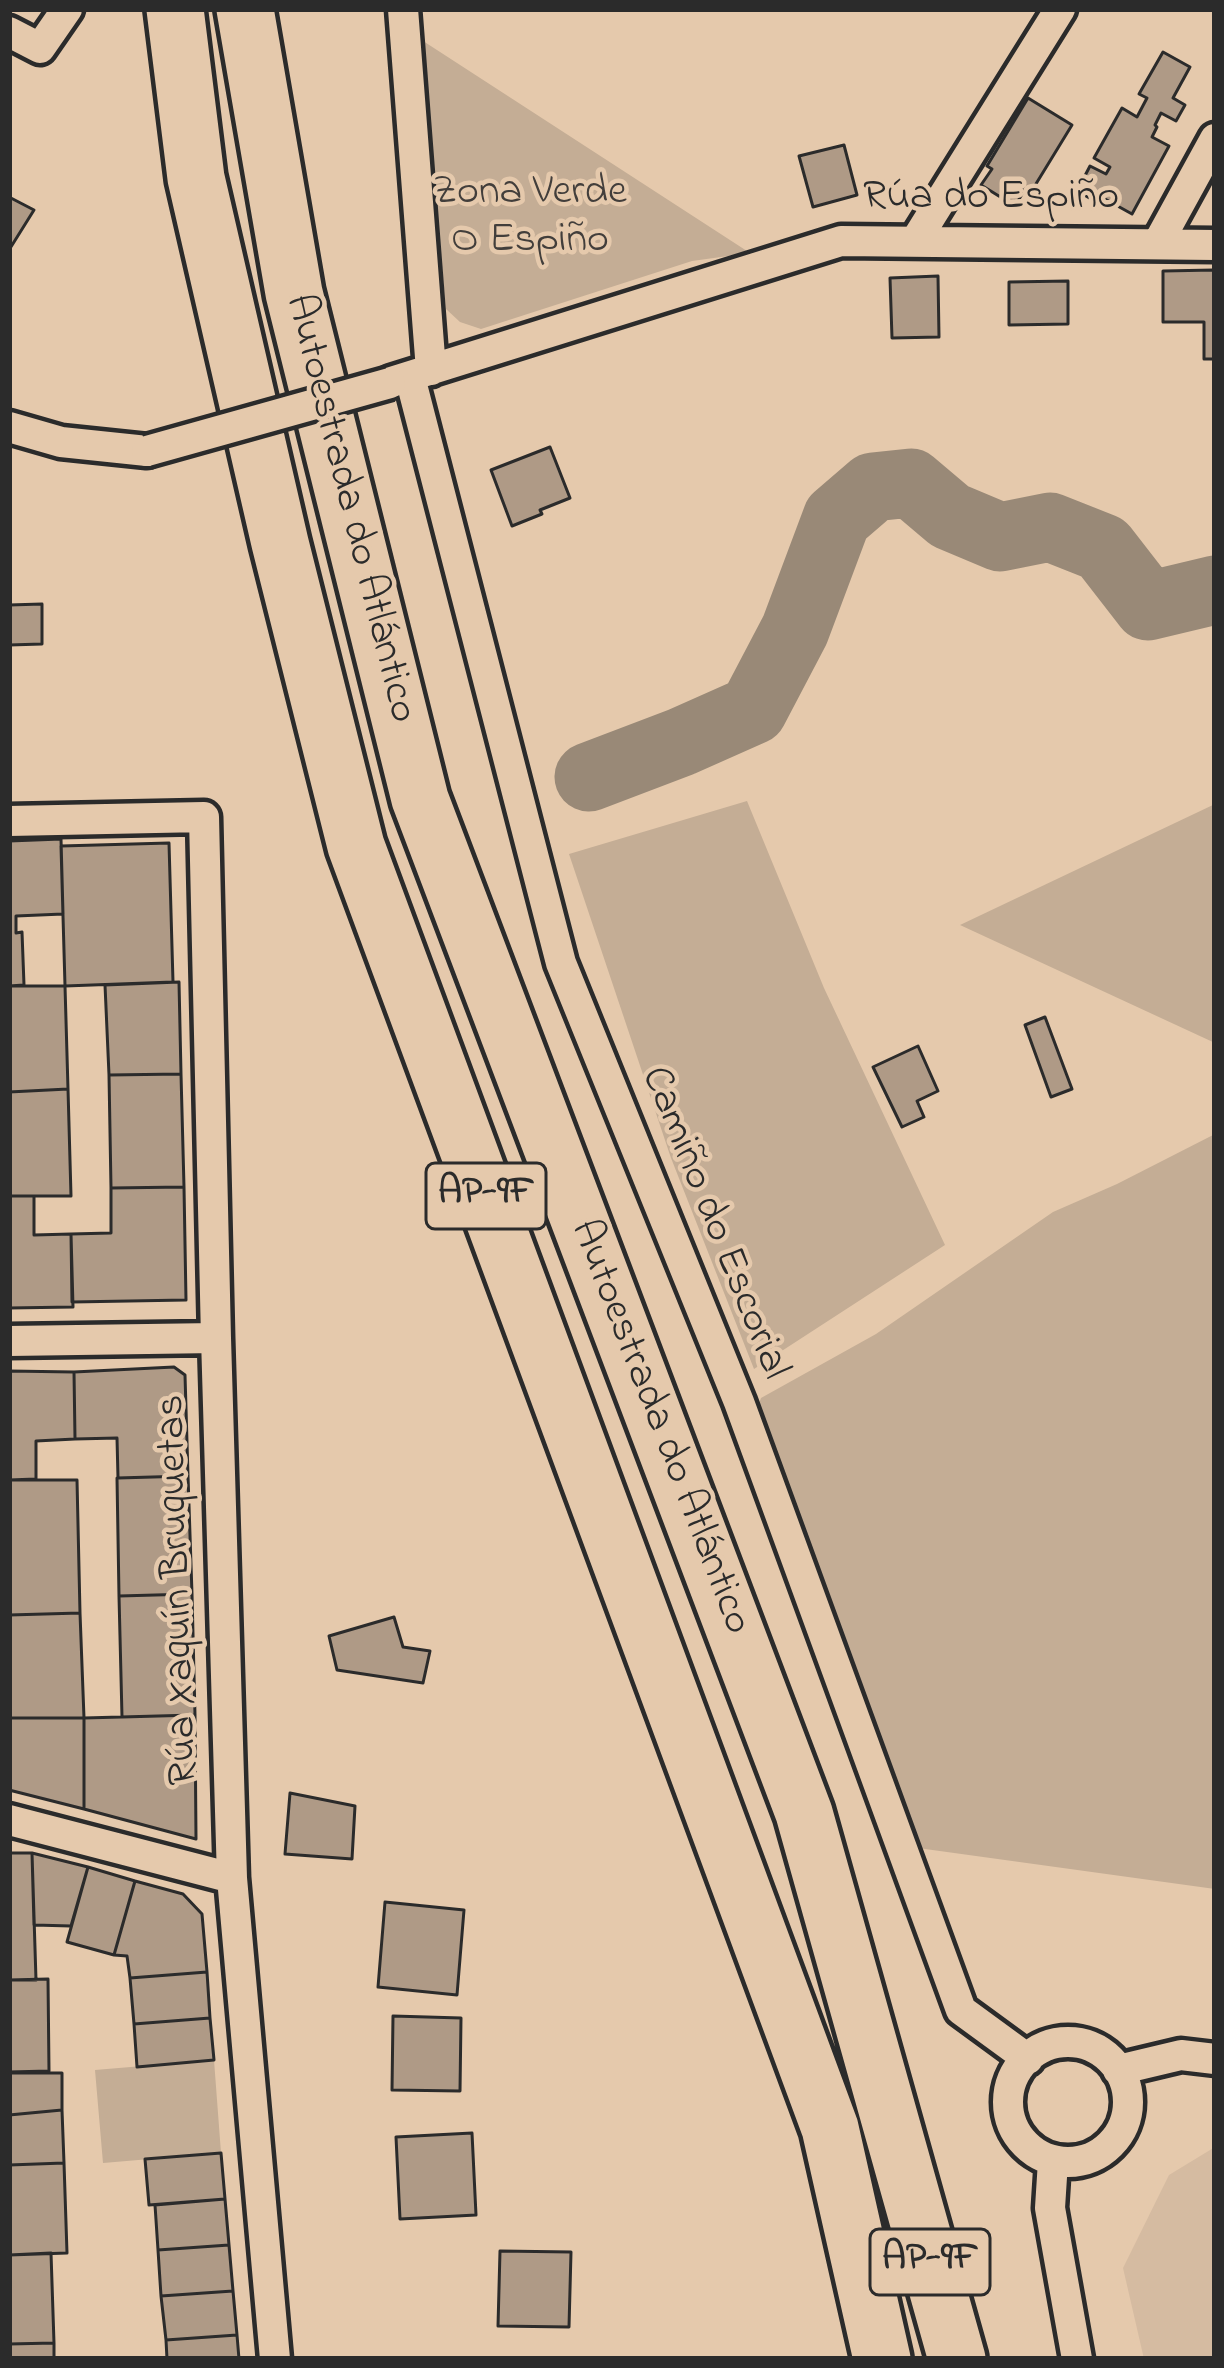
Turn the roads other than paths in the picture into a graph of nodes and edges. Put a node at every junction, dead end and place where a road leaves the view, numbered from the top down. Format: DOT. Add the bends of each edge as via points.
graph roads {
  1 [pos="67,9"];
  2 [pos="147,9"];
  3 [pos="175,9"];
  4 [pos="245,9"];
  5 [pos="283,9"];
  6 [pos="403,9"];
  7 [pos="1060,9"];
  8 [pos="9,32"];
  9 [pos="1215,139"];
  10 [pos="196,178"];
  11 [pos="916,240"];
  12 [pos="1158,243"];
  13 [pos="1215,244"];
  14 [pos="294,293"];
  15 [pos="410,376"];
  16 [pos="9,427"];
  17 [pos="9,821"];
  18 [pos="216,1339"];
  19 [pos="9,1341"];
  20 [pos="9,1820"];
  21 [pos="232,1878"];
  22 [pos="1215,2059"];
  23 [pos="1028,2060"];
  24 [pos="1118,2070"];
  25 [pos="1053,2161"];
  26 [pos="275,2359"];
  27 [pos="882,2359"];
  28 [pos="957,2359"];
  29 [pos="1077,2359"];
  1 -- 8 [label="street" via="40,48"];
  2 -- 10 [label="highway"];
  3 -- 10 [label="highway, Autoestrada do Atlántico / AP-9F"];
  4 -- 14 [label="highway, Autoestrada do Atlántico / AP-9F"];
  5 -- 14 [label="highway" via="301,182"];
  6 -- 15 [label="street, Camiño do Escorial"];
  7 -- 11 [label="street"];
  9 -- 12 [label="street"];
  10 -- 27 [label="highway, Autoestrada do Atlántico / AP-9F" via="356,846 830,2128"];
  11 -- 12 [label="street, Rúa do Espiño"];
  11 -- 15 [label="street, Rúa do Espiño" via="841,241"];
  12 -- 13 [label="street, Rúa do Espiño"];
  14 -- 28 [label="highway, Autoestrada do Atlántico / AP-9F" via="420,799 803,1813"];
  15 -- 16 [label="street, Rúa do Espiño, bridge" via="147,451"];
  15 -- 23 [label="street, Camiño do Escorial" via="561,963 739,1402 961,2010"];
  17 -- 18 [label="street, Rúa Xaquín Bruquetas" via="204,817"];
  18 -- 19 [label="street"];
  18 -- 21 [label="street, Rúa Xaquín Bruquetas"];
  20 -- 21 [label="street"];
  21 -- 26 [label="street, Rúa Xaquín Bruquetas"];
  22 -- 24 [label="street" via="1181,2055"];
  23 -- 24 [label="street" via="1071,2042 1092,2047"];
  23 -- 25 [label="street" via="1010,2087 1009,2116 1034,2153"];
  24 -- 25 [label="street" via="1129,2098 1114,2142 1078,2162"];
  25 -- 29 [label="street" via="1050,2208"];
}
